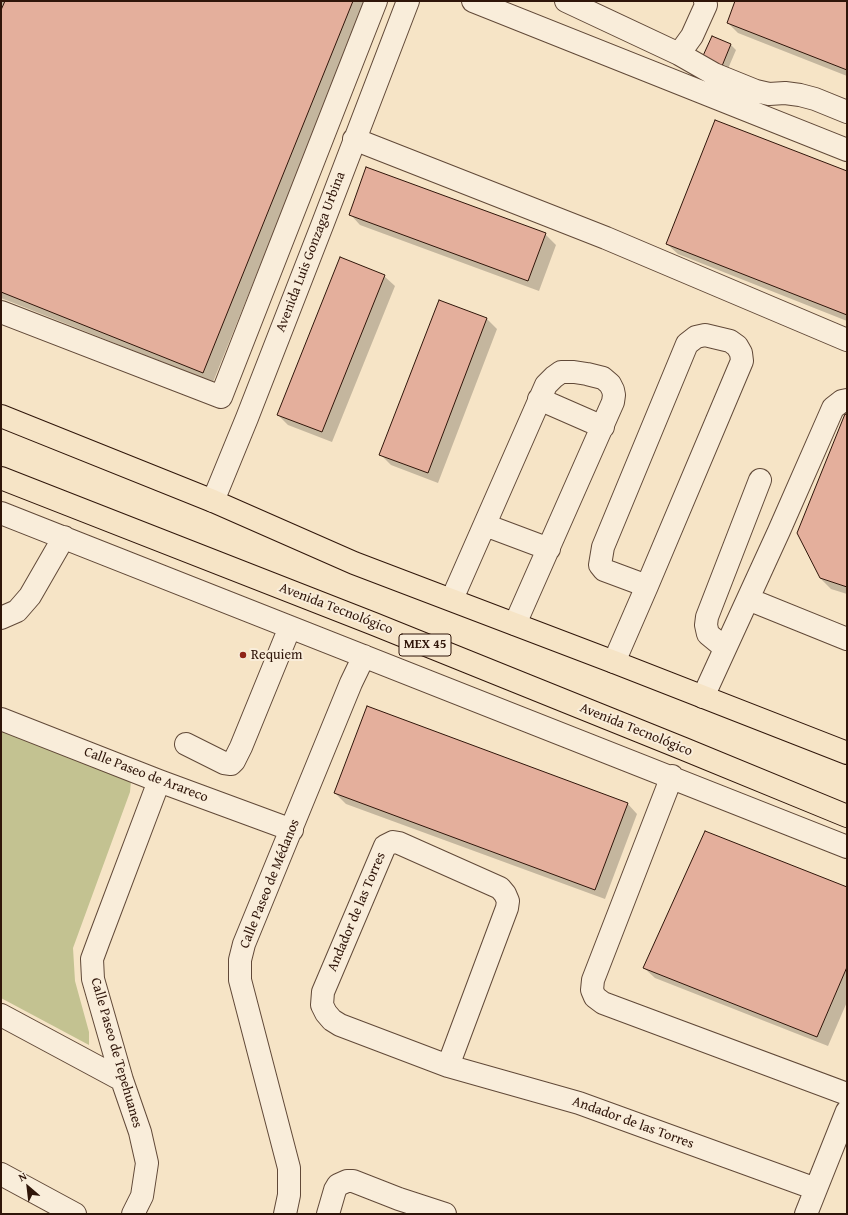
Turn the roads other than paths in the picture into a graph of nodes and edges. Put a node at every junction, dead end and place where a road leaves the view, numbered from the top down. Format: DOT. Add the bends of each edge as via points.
graph roads {
  1 [pos="376,1"];
  2 [pos="408,1"];
  3 [pos="473,1"];
  4 [pos="566,1"];
  5 [pos="705,1"];
  6 [pos="679,54"];
  7 [pos="847,112"];
  8 [pos="354,139"];
  9 [pos="847,150"];
  10 [pos="1,312"];
  11 [pos="847,340"];
  12 [pos="539,399"];
  13 [pos="847,400"];
  14 [pos="1,416"];
  15 [pos="603,427"];
  16 [pos="1,478"];
  17 [pos="760,480"];
  18 [pos="213,501"];
  19 [pos="1,513"];
  20 [pos="485,525"];
  21 [pos="64,537"];
  22 [pos="549,549"];
  23 [pos="647,586"];
  24 [pos="452,600"];
  25 [pos="748,600"];
  26 [pos="1,618"];
  27 [pos="515,624"];
  28 [pos="290,627"];
  29 [pos="847,639"];
  30 [pos="726,648"];
  31 [pos="364,656"];
  32 [pos="614,662"];
  33 [pos="703,697"];
  34 [pos="1,719"];
  35 [pos="186,744"];
  36 [pos="847,753"];
  37 [pos="672,776"];
  38 [pos="159,781"];
  39 [pos="847,816"];
  40 [pos="292,830"];
  41 [pos="847,846"];
  42 [pos="1,1015"];
  43 [pos="448,1066"];
  44 [pos="122,1080"];
  45 [pos="847,1094"];
  46 [pos="847,1111"];
  47 [pos="1,1174"];
  48 [pos="816,1189"];
  49 [pos="75,1214"];
  50 [pos="133,1214"];
  51 [pos="285,1214"];
  52 [pos="328,1214"];
  53 [pos="445,1214"];
  54 [pos="806,1214"];
  1 -- 10 [label="street" via="221,397"];
  2 -- 8 [label="street, Avenida Luis Gonzaga Urbina"];
  3 -- 9 [label="street"];
  4 -- 6 [label="street"];
  5 -- 6 [label="street" via="706,5 692,36"];
  6 -- 7 [label="street" via="714,74 756,91 800,95"];
  8 -- 11 [label="street" via="606,238"];
  8 -- 18 [label="street, Avenida Luis Gonzaga Urbina"];
  12 -- 15 [label="street"];
  12 -- 15 [label="street" via="546,385 561,372 603,378 610,384 614,396"];
  12 -- 20 [label="street"];
  13 -- 25 [label="street" via="833,408"];
  14 -- 18 [label="main road"];
  15 -- 22 [label="street"];
  16 -- 39 [label="main road, Avenida Tecnológico / MEX 45" via="382,627"];
  17 -- 30 [label="street" via="707,616 708,634"];
  18 -- 24 [label="main road" via="354,563"];
  19 -- 21 [label="street"];
  20 -- 22 [label="street"];
  20 -- 24 [label="street"];
  21 -- 26 [label="street" via="30,596 17,611"];
  21 -- 28 [label="street"];
  22 -- 27 [label="street"];
  23 -- 23 [label="street" via="604,570 600,565 602,547 687,344 696,337 705,335 730,341 737,346 742,361"];
  23 -- 32 [label="street"];
  24 -- 27 [label="main road"];
  25 -- 29 [label="street"];
  25 -- 30 [label="street"];
  27 -- 32 [label="main road"];
  28 -- 31 [label="street"];
  28 -- 35 [label="street" via="234,761 231,764 224,763"];
  30 -- 33 [label="street"];
  31 -- 37 [label="street"];
  31 -- 40 [label="street, Calle Paseo de Médanos"];
  32 -- 33 [label="main road"];
  33 -- 36 [label="main road"];
  34 -- 38 [label="street, Calle Paseo de Arareco"];
  37 -- 41 [label="street"];
  37 -- 45 [label="street" via="593,980 592,990 595,997 603,1003"];
  38 -- 40 [label="street, Calle Paseo de Arareco"];
  38 -- 44 [label="street, Calle Paseo de Tepehuanes" via="92,959 93,980"];
  40 -- 51 [label="street, Calle Paseo de Médanos" via="244,944 240,960 240,980 289,1168 289,1195"];
  42 -- 44 [label="street"];
  43 -- 43 [label="street, Andador de las Torres" via="340,1025 329,1016 322,1005 323,992 385,846 393,842 500,888 508,901"];
  43 -- 48 [label="street, Andador de las Torres" via="579,1102"];
  44 -- 50 [label="street, Calle Paseo de Tepehuanes" via="140,1132 147,1163 142,1196"];
  46 -- 48 [label="street"];
  47 -- 49 [label="street"];
  48 -- 54 [label="street"];
  52 -- 53 [label="street" via="335,1190 346,1181 353,1181"];
}
